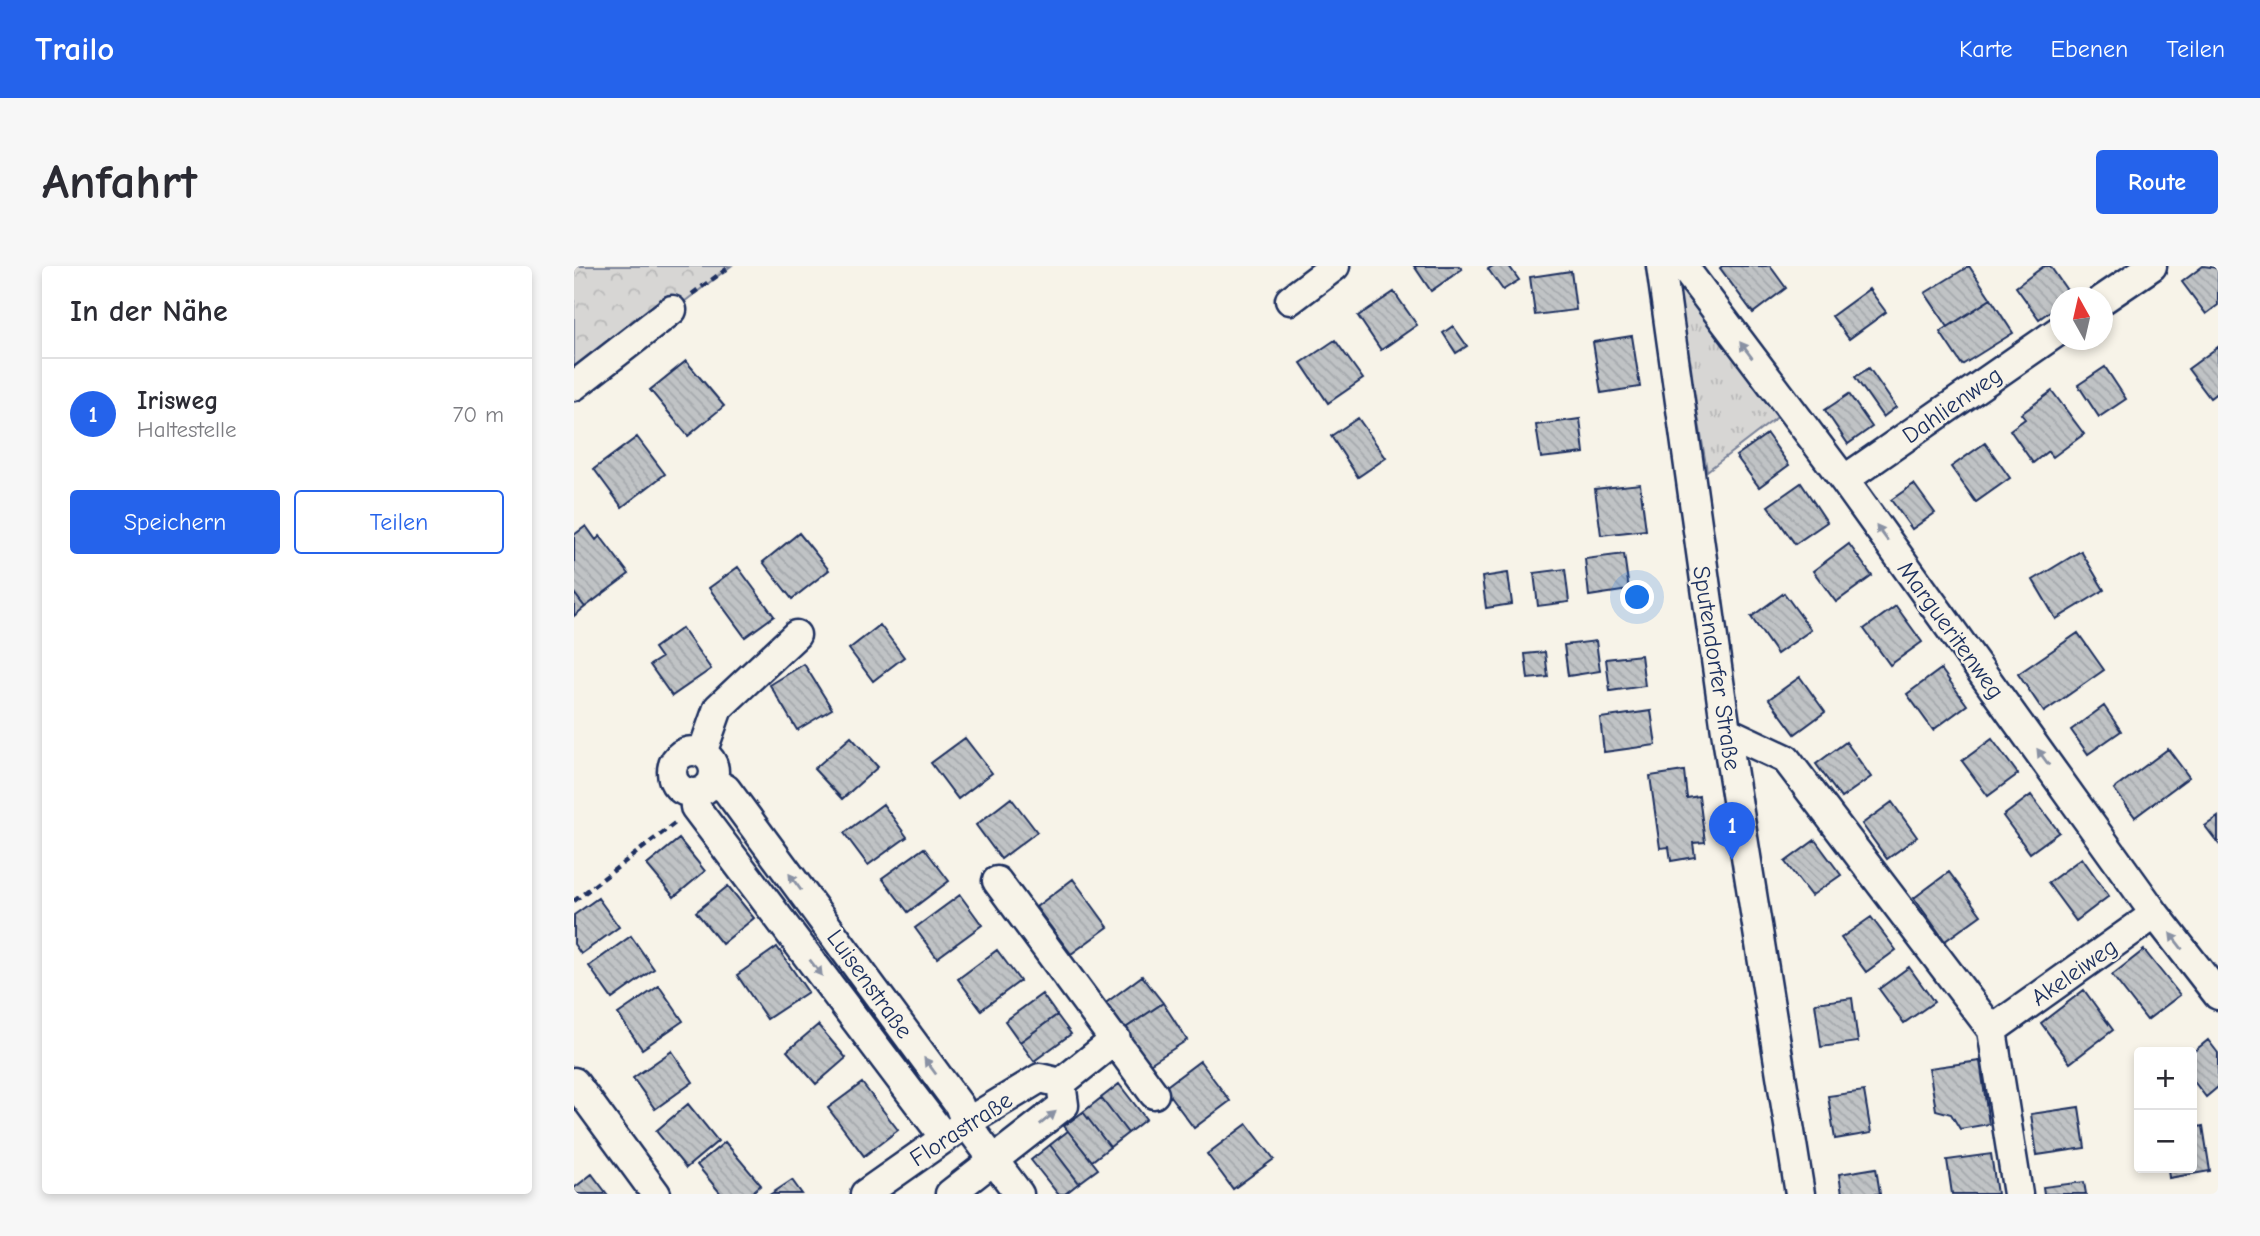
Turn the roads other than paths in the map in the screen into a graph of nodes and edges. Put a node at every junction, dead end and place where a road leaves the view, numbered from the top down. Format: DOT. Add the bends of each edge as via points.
graph roads {
  1 [pos="1335,266"];
  2 [pos="1661,266"];
  3 [pos="1683,266"];
  4 [pos="2152,266"];
  5 [pos="2113,293"];
  6 [pos="1290,300"];
  7 [pos="672,310"];
  8 [pos="2050,337"];
  9 [pos="574,386"];
  10 [pos="1844,480"];
  11 [pos="796,635"];
  12 [pos="1726,731"];
  13 [pos="702,752"];
  14 [pos="700,794"];
  15 [pos="997,881"];
  16 [pos="2155,914"];
  17 [pos="2218,995"];
  18 [pos="1992,1030"];
  19 [pos="1116,1039"];
  20 [pos="574,1082"];
  21 [pos="1061,1083"];
  22 [pos="1154,1094"];
  23 [pos="955,1130"];
  24 [pos="994,1161"];
  25 [pos="656,1194"];
  26 [pos="865,1194"];
  27 [pos="950,1194"];
  28 [pos="1019,1194"];
  29 [pos="1800,1194"];
  30 [pos="2018,1194"];
  1 -- 6 [label="street"];
  2 -- 12 [label="street, Sputendorfer Straße"];
  10 -- 3 [label="street, Margueritenweg, one-way"];
  4 -- 5 [label="street"];
  7 -- 9 [label="street"];
  8 -- 10 [label="street, Dahlienweg"];
  16 -- 10 [label="street, Margueritenweg, one-way"];
  11 -- 13 [label="street" via="718,708"];
  12 -- 18 [label="street" via="1786,759"];
  12 -- 29 [label="street, Sputendorfer Straße"];
  13 -- 14 [label="street, Luisenstraße" via="714,770"];
  13 -- 14 [label="street, Luisenstraße" via="683,752 671,767 676,786"];
  14 -- 23 [label="street, Luisenstraße" via="726,789 959,1105"];
  15 -- 19 [label="street"];
  17 -- 16 [label="street, Margueritenweg, one-way"];
  16 -- 18 [label="street, Akeleiweg"];
  18 -- 30 [label="street"];
  19 -- 21 [label="street"];
  19 -- 22 [label="street"];
  20 -- 25 [label="street"];
  21 -- 23 [label="street, Florastraße" via="1040,1078"];
  24 -- 21 [label="street, Florastraße, one-way" via="1064,1105"];
  23 -- 24 [label="street, Luisenstraße"];
  23 -- 26 [label="street, Florastraße"];
  24 -- 27 [label="street, Florastraße"];
  24 -- 28 [label="street, Luisenstraße"];
}
